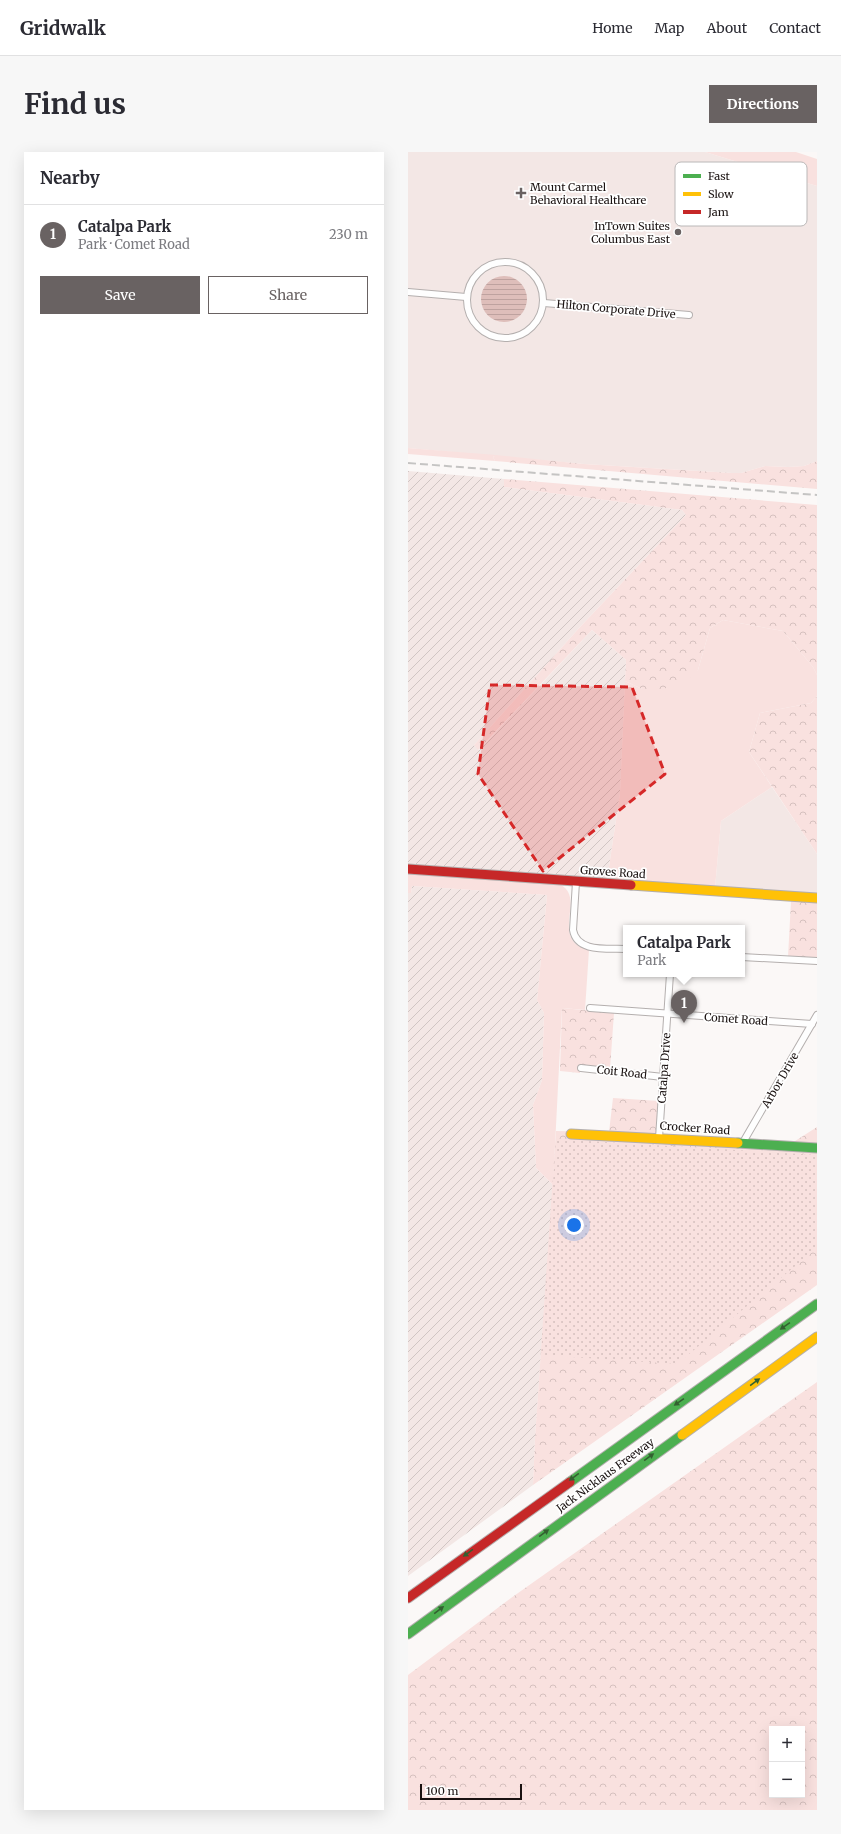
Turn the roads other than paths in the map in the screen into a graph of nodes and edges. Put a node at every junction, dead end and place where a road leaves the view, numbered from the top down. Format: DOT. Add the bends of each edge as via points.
graph roads {
  1 [pos="408,292"];
  2 [pos="466,296"];
  3 [pos="544,303"];
  4 [pos="689,315"];
  5 [pos="408,869"];
  6 [pos="576,882"];
  7 [pos="817,898"];
  8 [pos="623,949"];
  9 [pos="745,957"];
  10 [pos="817,961"];
  11 [pos="670,977"];
  12 [pos="590,1008"];
  13 [pos="668,1014"];
  14 [pos="817,1015"];
  15 [pos="812,1024"];
  16 [pos="580,1068"];
  17 [pos="663,1077"];
  18 [pos="571,1134"];
  19 [pos="659,1138"];
  20 [pos="742,1144"];
  21 [pos="817,1148"];
  22 [pos="817,1304"];
  23 [pos="817,1337"];
  24 [pos="408,1598"];
  25 [pos="408,1634"];
  1 -- 2 [label="street"];
  2 -- 3 [label="street, Hilton Corporate Drive" via="476,274 490,264 508,261 530,270 540,285"];
  2 -- 3 [label="street, Hilton Corporate Drive" via="473,322 494,337 519,336 530,329 538,320"];
  3 -- 4 [label="street, Hilton Corporate Drive"];
  5 -- 6 [label="main road, Groves Road"];
  6 -- 7 [label="main road, Groves Road"];
  6 -- 8 [label="street" via="572,930 577,942 583,946"];
  9 -- 10 [label="street"];
  11 -- 13 [label="street, Catalpa Drive"];
  12 -- 13 [label="street, Comet Road"];
  13 -- 15 [label="street, Comet Road"];
  13 -- 17 [label="street, Catalpa Drive"];
  14 -- 15 [label="street, Arbor Drive"];
  15 -- 20 [label="street, Arbor Drive"];
  16 -- 17 [label="street, Coit Road"];
  17 -- 19 [label="street, Catalpa Drive"];
  18 -- 19 [label="main road, Crocker Road"];
  19 -- 20 [label="main road, Crocker Road"];
  20 -- 21 [label="main road, Crocker Road"];
  22 -- 24 [label="main road, Jack Nicklaus Freeway, one-way"];
  25 -- 23 [label="main road, Jack Nicklaus Freeway, one-way"];
}
